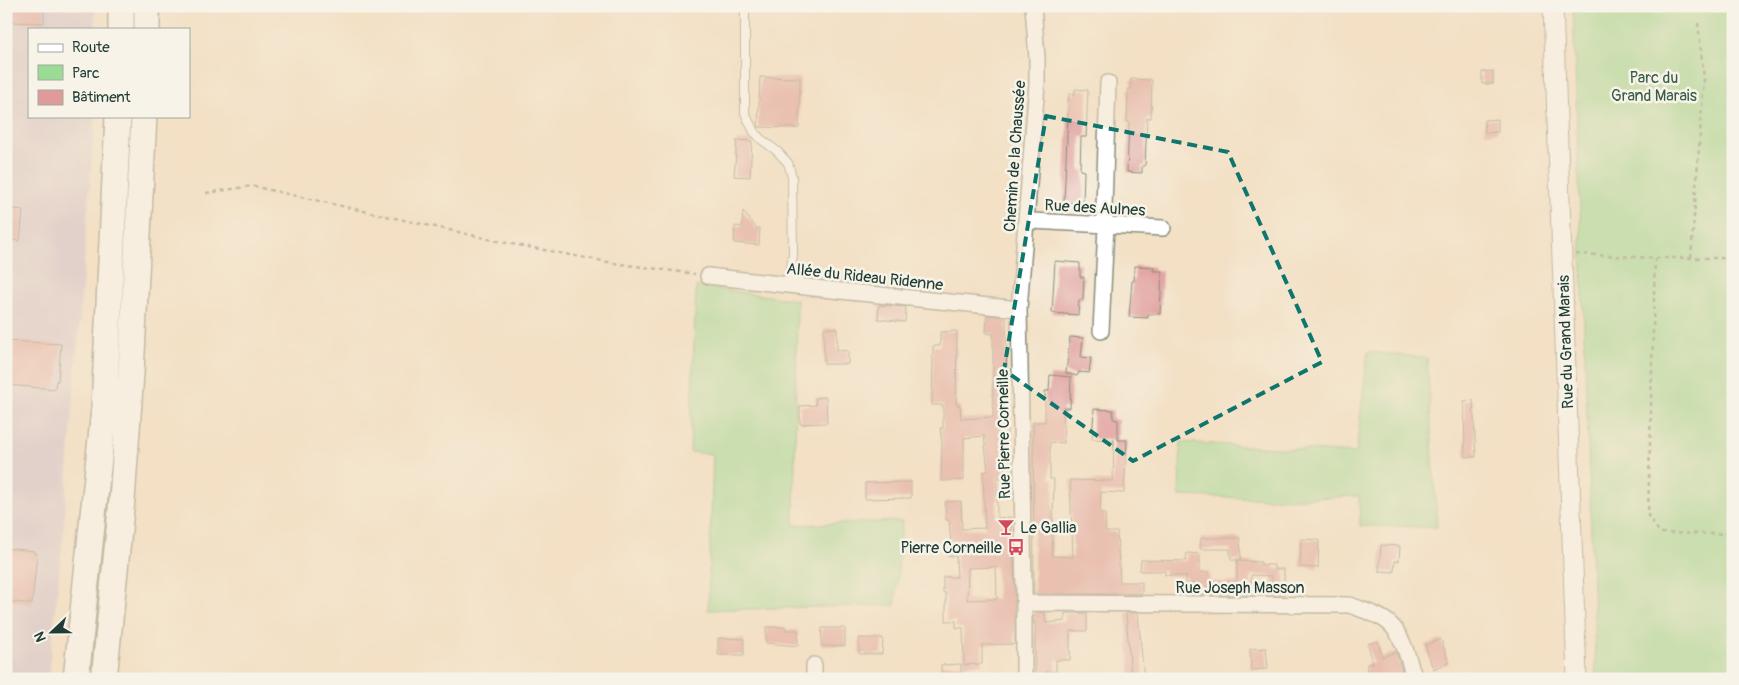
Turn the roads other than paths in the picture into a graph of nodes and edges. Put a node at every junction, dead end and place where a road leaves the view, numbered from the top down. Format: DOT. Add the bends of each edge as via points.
graph roads {
  1 [pos="122,6"];
  2 [pos="147,6"];
  3 [pos="746,6"];
  4 [pos="1033,6"];
  5 [pos="1553,6"];
  6 [pos="121,28"];
  7 [pos="147,28"];
  8 [pos="1108,83"];
  9 [pos="118,118"];
  10 [pos="144,118"];
  11 [pos="1026,223"];
  12 [pos="1106,226"];
  13 [pos="1163,228"];
  14 [pos="708,276"];
  15 [pos="788,285"];
  16 [pos="1019,309"];
  17 [pos="1101,331"];
  18 [pos="1024,604"];
  19 [pos="76,679"];
  20 [pos="104,679"];
  21 [pos="1024,679"];
  22 [pos="1415,679"];
  23 [pos="1577,679"];
  1 -- 6 [label="highway"];
  2 -- 7 [label="highway"];
  3 -- 15 [label="lane" via="745,113 754,132 788,163 792,177 792,256"];
  4 -- 11 [label="street, Chemin de la Chaussée" via="1037,84"];
  5 -- 23 [label="street, Rue du Grand Marais"];
  8 -- 12 [label="street"];
  9 -- 19 [label="highway" via="104,409"];
  10 -- 20 [label="highway" via="122,500"];
  11 -- 12 [label="street, Rue des Aulnes"];
  11 -- 16 [label="street, Chemin de la Chaussée"];
  12 -- 13 [label="street, Rue des Aulnes"];
  12 -- 17 [label="street"];
  14 -- 15 [label="street, Allée du Rideau Ridenne"];
  15 -- 16 [label="street, Allée du Rideau Ridenne"];
  16 -- 18 [label="street, Rue Pierre Corneille"];
  18 -- 21 [label="street, Rue Pierre Corneille"];
  18 -- 22 [label="street, Rue Joseph Masson" via="1350,605 1388,622 1398,634"];
}
